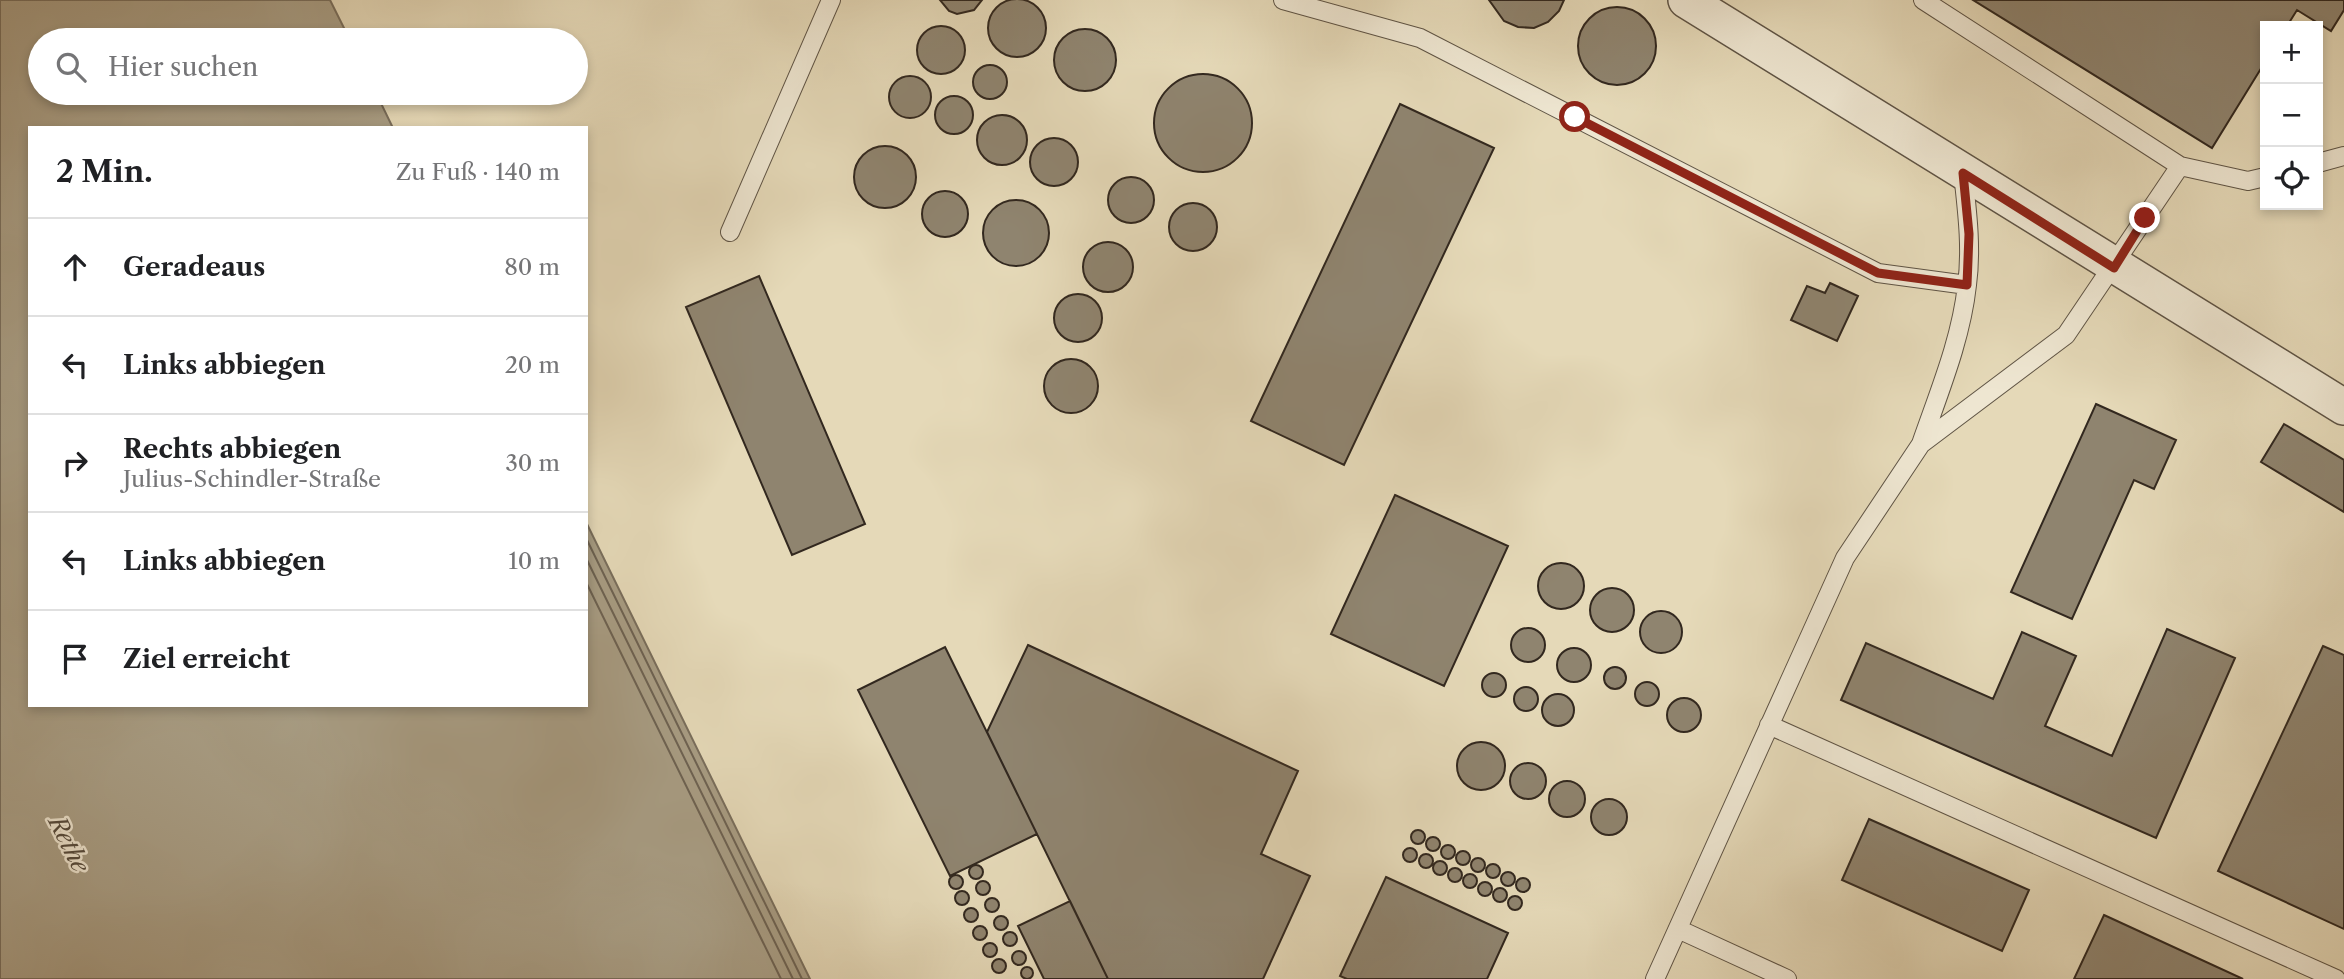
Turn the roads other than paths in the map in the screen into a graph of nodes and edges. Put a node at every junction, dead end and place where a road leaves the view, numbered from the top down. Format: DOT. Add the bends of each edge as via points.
graph roads {
  1 [pos="831,0"];
  2 [pos="1283,0"];
  3 [pos="1686,0"];
  4 [pos="1923,0"];
  5 [pos="2344,156"];
  6 [pos="2323,162"];
  7 [pos="2180,166"];
  8 [pos="1963,173"];
  9 [pos="2260,178"];
  10 [pos="730,232"];
  11 [pos="2114,268"];
  12 [pos="1967,285"];
  13 [pos="2344,407"];
  14 [pos="1921,444"];
  15 [pos="1769,725"];
  16 [pos="1678,929"];
  17 [pos="1655,979"];
  18 [pos="1787,979"];
  19 [pos="2336,979"];
  1 -- 10 [label="lane"];
  2 -- 12 [label="lane" via="1420,38 1878,273"];
  3 -- 8 [label="street"];
  4 -- 7 [label="lane"];
  5 -- 6 [label="lane"];
  7 -- 9 [label="lane" via="2248,181"];
  7 -- 11 [label="lane"];
  8 -- 11 [label="street"];
  8 -- 12 [label="lane" via="1969,234"];
  11 -- 13 [label="street"];
  11 -- 14 [label="lane" via="2066,335"];
  12 -- 14 [label="lane" via="1955,347"];
  14 -- 15 [label="lane" via="1845,558"];
  15 -- 16 [label="lane"];
  15 -- 19 [label="lane"];
  16 -- 17 [label="lane"];
  16 -- 18 [label="lane"];
}
